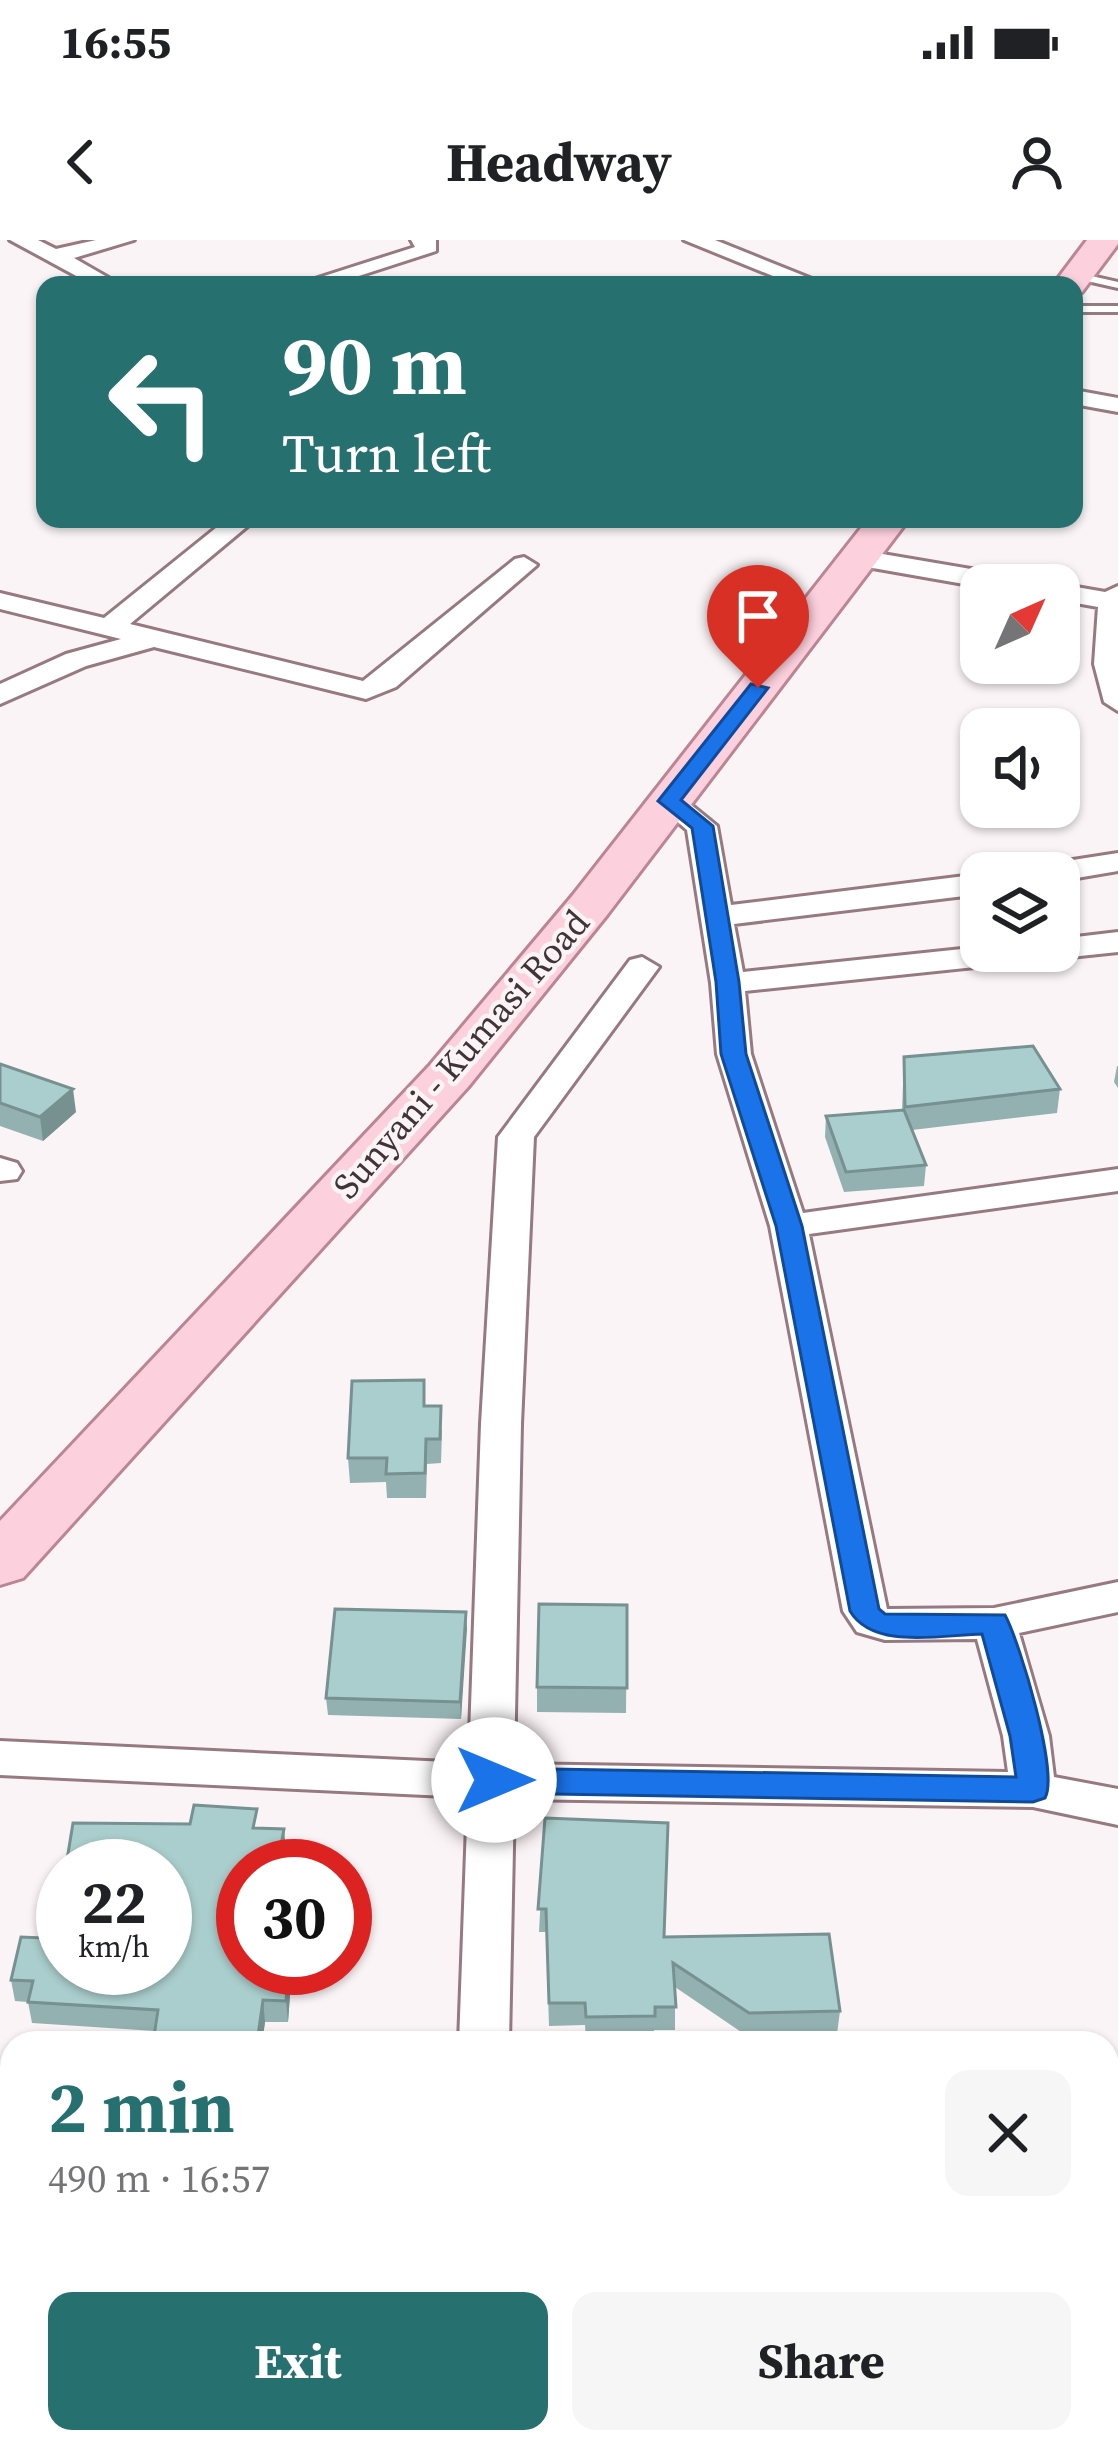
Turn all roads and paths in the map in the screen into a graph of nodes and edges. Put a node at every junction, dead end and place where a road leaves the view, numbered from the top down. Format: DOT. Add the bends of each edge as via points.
graph roads {
  1 [pos="21,240"];
  2 [pos="124,240"];
  3 [pos="422,240"];
  4 [pos="695,240"];
  5 [pos="1104,240"];
  6 [pos="52,257"];
  7 [pos="91,276"];
  8 [pos="338,276"];
  9 [pos="792,276"];
  10 [pos="1082,276"];
  11 [pos="1118,285"];
  12 [pos="1083,289"];
  13 [pos="1083,294"];
  14 [pos="1118,309"];
  15 [pos="1083,399"];
  16 [pos="1118,405"];
  17 [pos="232,528"];
  18 [pos="874,539"];
  19 [pos="524,565"];
  20 [pos="960,566"];
  21 [pos="1080,594"];
  22 [pos="1115,597"];
  23 [pos="0,601"];
  24 [pos="112,625"];
  25 [pos="159,636"];
  26 [pos="0,695"];
  27 [pos="1118,702"];
  28 [pos="668,801"];
  29 [pos="1118,862"];
  30 [pos="1080,868"];
  31 [pos="960,887"];
  32 [pos="718,916"];
  33 [pos="1118,942"];
  34 [pos="1080,947"];
  35 [pos="960,959"];
  36 [pos="642,967"];
  37 [pos="728,982"];
  38 [pos="1118,1181"];
  39 [pos="789,1226"];
  40 [pos="0,1562"];
  41 [pos="1118,1597"];
  42 [pos="994,1623"];
  43 [pos="0,1758"];
  44 [pos="494,1780"];
  45 [pos="1033,1790"];
  46 [pos="1118,1807"];
  47 [pos="484,2031"];
  1 -- 6 [label="street"];
  2 -- 6 [label="street"];
  3 -- 8 [label="street" via="425,251"];
  4 -- 9 [label="street"];
  5 -- 10 [label="main road"];
  6 -- 7 [label="street"];
  11 -- 12 [label="lane"];
  13 -- 14 [label="lane"];
  15 -- 16 [label="street"];
  17 -- 24 [label="street"];
  18 -- 20 [label="street"];
  18 -- 28 [label="main road, Sunyani - Kumasi Road"];
  19 -- 25 [label="street" via="365,690"];
  21 -- 22 [label="street"];
  22 -- 27 [label="street" via="1108,664"];
  23 -- 24 [label="street"];
  24 -- 25 [label="street"];
  25 -- 26 [label="street" via="76,660"];
  28 -- 32 [label="street" via="702,826"];
  28 -- 40 [label="main road, Sunyani - Kumasi Road" via="449,1076"];
  29 -- 30 [label="street"];
  31 -- 32 [label="street"];
  32 -- 37 [label="street"];
  33 -- 34 [label="street"];
  35 -- 37 [label="street"];
  36 -- 44 [label="street" via="516,1137"];
  37 -- 39 [label="street" via="734,1054"];
  38 -- 39 [label="street"];
  39 -- 42 [label="street" via="865,1611 885,1625"];
  41 -- 42 [label="street"];
  42 -- 45 [label="street"];
  43 -- 44 [label="street"];
  44 -- 45 [label="street"];
  44 -- 47 [label="street"];
  45 -- 46 [label="street"];
}
